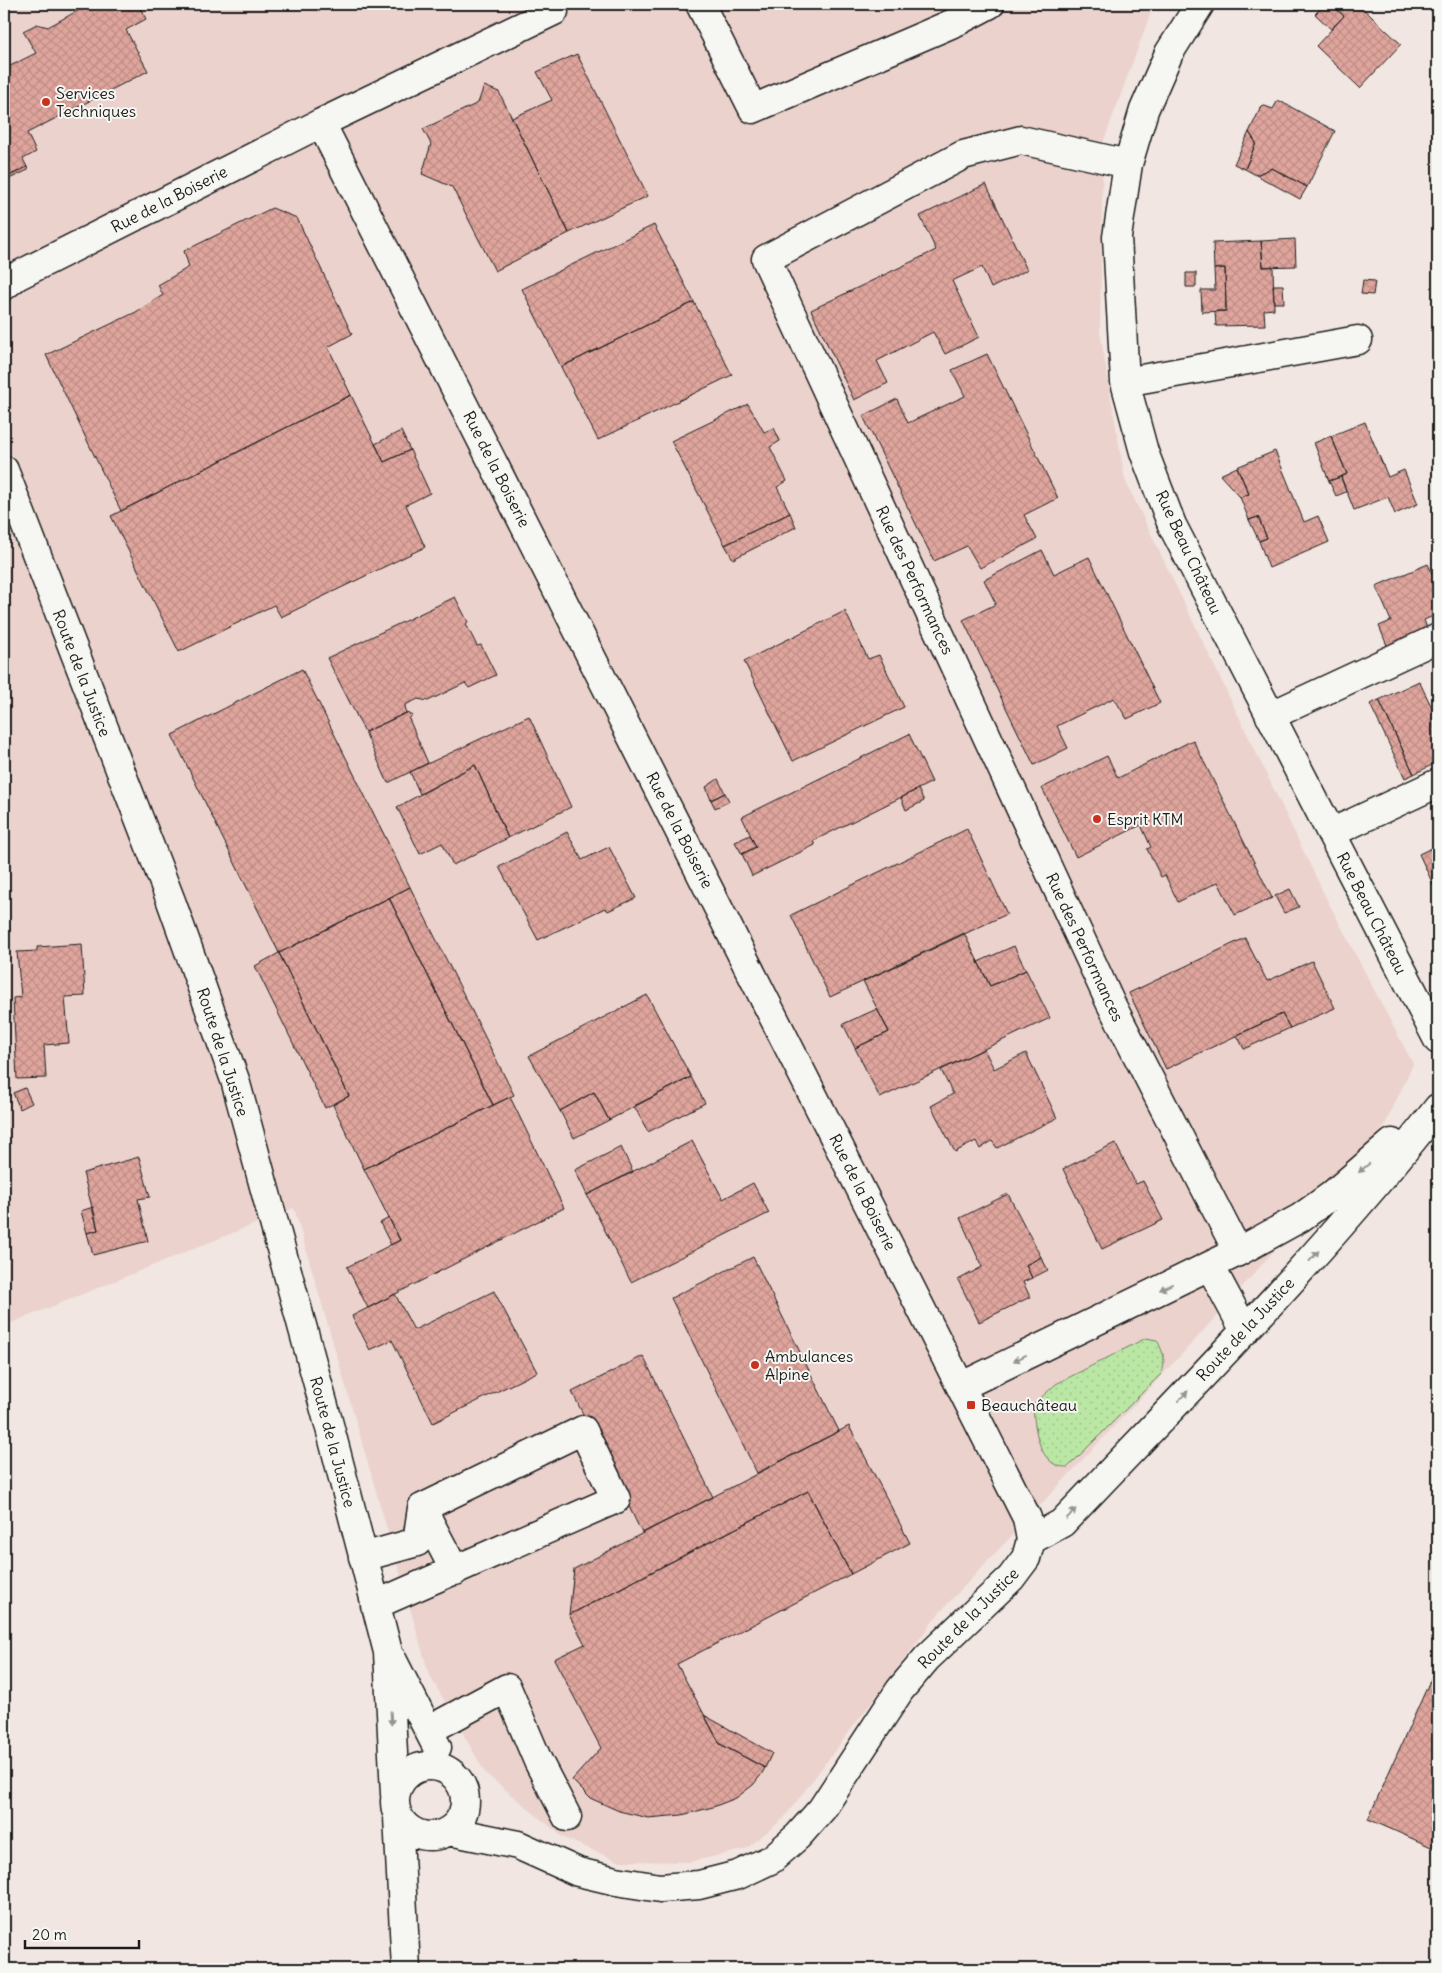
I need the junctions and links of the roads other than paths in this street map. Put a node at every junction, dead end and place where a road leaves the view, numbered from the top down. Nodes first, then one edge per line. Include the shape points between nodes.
1 (700, 4) edge
2 (990, 4) edge
3 (1200, 4) edge
4 (554, 11) dead end
5 (954, 12) edge
6 (321, 123) junction
7 (1128, 164) junction
8 (8, 279) edge
9 (1358, 340) dead end
10 (1125, 382) junction
11 (4, 470) edge
12 (1438, 638) edge
13 (1270, 716) junction
14 (1438, 783) edge
15 (1331, 833) junction
16 (1438, 1040) edge
17 (1438, 1100) edge
18 (1438, 1108) edge
19 (1238, 1252) junction
20 (1210, 1266) junction
21 (1245, 1330) junction
22 (962, 1386) junction
23 (422, 1508) junction
24 (1031, 1540) junction
25 (363, 1557) junction
26 (455, 1571) junction
27 (376, 1605) junction
28 (388, 1652) junction
29 (429, 1730) junction
30 (449, 1771) junction
31 (466, 1801) junction
32 (396, 1805) junction
33 (566, 1817) dead end
34 (443, 1833) junction
35 (518, 1845) junction
36 (402, 1904) junction
37 (406, 1969) edge

1 - 5 street via 753,109
2 - 5 street
3 - 7 street, Rue Beau Château via 1169,53 1144,110
4 - 6 street, Rue de la Boiserie
6 - 8 street, Rue de la Boiserie
6 - 22 street, Rue de la Boiserie
7 - 10 street, Rue Beau Château via 1117,237
7 - 19 street, Rue des Performances via 1021,140 963,155 766,258 1110,1002
9 - 10 street
10 - 13 street, Rue Beau Château via 1144,452 1172,524
11 - 25 street, Route de la Justice via 170,901 235,1080
12 - 13 street
13 - 15 street, Rue Beau Château
14 - 15 street
15 - 16 street, Rue Beau Château
17 -> 19 street via 1376,1159 1332,1195 1300,1218
21 -> 18 street, Route de la Justice via 1351,1215
19 - 20 street
20 - 21 street
20 -> 22 street
24 -> 21 street, Route de la Justice via 1062,1524
22 - 24 street, Rue de la Boiserie via 1027,1518
23 - 25 street via 417,1542
23 - 26 street
23 - 26 street via 583,1430 616,1499
24 - 35 street, Route de la Justice via 1026,1558 1010,1578 927,1658 900,1690 822,1809 772,1859 738,1875 699,1885 660,1888 578,1872
25 - 27 street, Route de la Justice
26 - 27 street
27 - 28 street, Route de la Justice
28 - 29 street, Route de la Justice
28 -> 32 street, Route de la Justice
29 - 30 street, Route de la Justice
29 - 33 street via 506,1688
30 - 31 street via 464,1789
30 - 32 street via 428,1765 406,1774 399,1783
31 - 34 street via 458,1823
31 - 35 street, Route de la Justice
32 - 34 street via 404,1826 414,1833 426,1836
32 - 36 street, Route de la Justice
34 - 35 street, Route de la Justice
34 - 36 street, Route de la Justice via 422,1850 408,1876
36 - 37 street, Route de la Justice

